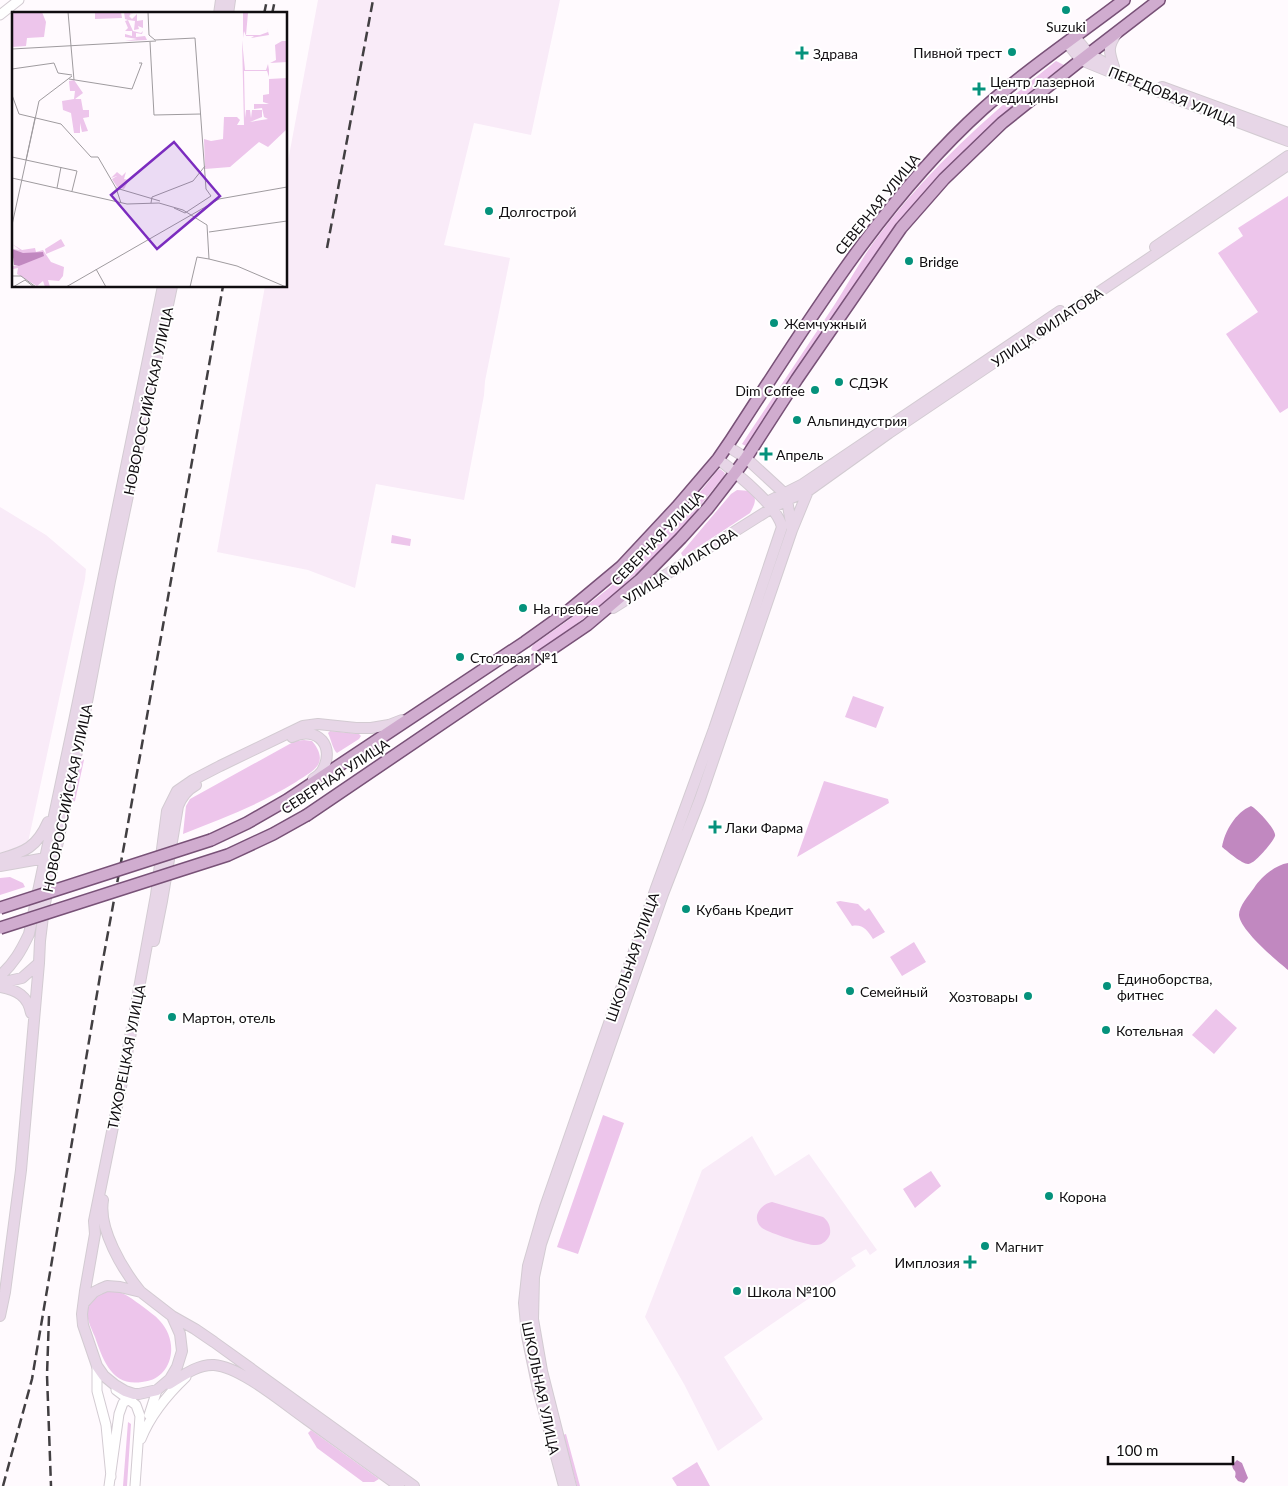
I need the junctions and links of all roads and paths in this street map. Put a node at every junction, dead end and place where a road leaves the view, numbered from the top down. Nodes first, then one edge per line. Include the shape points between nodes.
1 (19, 0) edge
2 (1124, 0) edge
3 (1159, 0) edge
4 (0, 15) edge
5 (1118, 31) junction
6 (1071, 40) junction
7 (1085, 56) junction
8 (1114, 67) junction
9 (1287, 140) edge
10 (1287, 157) edge
11 (163, 288) edge
12 (172, 288) edge
13 (727, 446) junction
14 (718, 458) junction
15 (746, 458) junction
16 (736, 473) junction
17 (808, 491) junction
18 (786, 497) junction
19 (769, 505) junction
20 (792, 530) junction
21 (587, 625) junction
22 (412, 716) junction
23 (718, 731) junction
24 (302, 790) junction
25 (56, 808) junction
26 (49, 858) junction
27 (0, 859) edge
28 (0, 866) edge
29 (0, 908) edge
30 (0, 928) edge
31 (39, 963) junction
32 (0, 976) edge
33 (0, 983) edge
34 (0, 987) edge
35 (33, 1024) junction
36 (141, 1292) junction
37 (84, 1303) junction
38 (0, 1316) edge
39 (172, 1316) junction
40 (97, 1366) junction
41 (191, 1371) junction
42 (104, 1376) junction
43 (157, 1390) junction
44 (140, 1394) junction
45 (128, 1399) junction
46 (142, 1436) junction
47 (138, 1448) junction
48 (110, 1481) edge
49 (135, 1486) edge
50 (399, 1486) edge
51 (414, 1486) edge
52 (564, 1486) edge
53 (571, 1486) edge

1 - 4 street
2 - 6 main road, СЕВЕРНАЯ УЛИЦА
3 - 5 main road, СЕВЕРНАЯ УЛИЦА
5 - 7 main road, СЕВЕРНАЯ УЛИЦА
5 - 8 main road, ПЕРЕДОВАЯ УЛИЦА via 1110,43
6 - 7 main road, ПЕРЕДОВАЯ УЛИЦА
6 - 13 main road, СЕВЕРНАЯ УЛИЦА via 983,109 910,184 857,250
7 - 8 main road, ПЕРЕДОВАЯ УЛИЦА
7 - 9 main road, ПЕРЕДОВАЯ УЛИЦА via 1179,100
7 - 15 main road, СЕВЕРНАЯ УЛИЦА via 1002,123 919,207 896,235
8 - 9 main road, ПЕРЕДОВАЯ УЛИЦА
10 - 17 main road, УЛИЦА ФИЛАТОВА
10 - 18 main road
11 - 25 main road, НОВОРОССИЙСКАЯ УЛИЦА
12 - 26 main road, НОВОРОССИЙСКАЯ УЛИЦА via 84,723
13 - 14 main road, СЕВЕРНАЯ УЛИЦА
13 - 15 main road
14 - 16 main road, ШКОЛЬНАЯ УЛИЦА
14 - 22 main road, СЕВЕРНАЯ УЛИЦА via 621,567 539,632
15 - 16 main road, СЕВЕРНАЯ УЛИЦА
15 - 18 main road
16 - 19 main road, ШКОЛЬНАЯ УЛИЦА
16 - 21 main road, СЕВЕРНАЯ УЛИЦА via 708,508 640,580
17 - 18 main road, УЛИЦА ФИЛАТОВА
17 - 20 main road, ШКОЛЬНАЯ УЛИЦА
18 - 19 main road, УЛИЦА ФИЛАТОВА
18 - 20 main road, ШКОЛЬНАЯ УЛИЦА
19 - 21 main road, УЛИЦА ФИЛАТОВА
19 - 23 main road, ШКОЛЬНАЯ УЛИЦА via 782,527
20 - 23 main road, ШКОЛЬНАЯ УЛИЦА
21 - 30 main road, СЕВЕРНАЯ УЛИЦА, bridge via 307,815 274,834 228,855
22 - 24 main road, СЕВЕРНАЯ УЛИЦА
22 - 37 main road, ТИХОРЕЦКАЯ УЛИЦА via 371,728 303,726 178,789 167,811 153,912 94,1221 95,1234
23 - 52 main road, ШКОЛЬНАЯ УЛИЦА via 656,888 548,1198 528,1266 524,1303 527,1336
23 - 53 main road, ШКОЛЬНАЯ УЛИЦА via 700,799 663,894 537,1259 532,1292 533,1319 545,1384
24 - 29 main road, СЕВЕРНАЯ УЛИЦА, bridge via 211,840
24 - 36 main road, ТИХОРЕЦКАЯ УЛИЦА via 322,771 326,759 321,738 312,733 300,733 189,789 178,806 102,1206 116,1254 126,1274
25 - 26 main road, НОВОРОССИЙСКАЯ УЛИЦА
25 - 27 main road via 35,844
26 - 28 main road
26 - 31 main road, НОВОРОССИЙСКАЯ УЛИЦА
26 - 32 main road, НОВОРОССИЙСКАЯ УЛИЦА via 29,934 12,965
31 - 33 main road via 22,978
31 - 35 main road, НОВОРОССИЙСКАЯ УЛИЦА
34 - 35 main road via 25,998
35 - 38 main road, НОВОРОССИЙСКАЯ УЛИЦА via 21,1170
36 - 37 main road via 107,1286 94,1292
36 - 39 main road
37 - 40 main road via 83,1325
39 - 43 main road via 180,1334 182,1351 170,1380
39 - 51 main road via 208,1337
40 - 42 main road
40 - 48 street via 97,1390 106,1425
41 - 43 main road
41 - 46 street via 160,1405
41 - 50 main road via 215,1365 238,1372
42 - 44 main road via 125,1391
42 - 45 street
43 - 44 main road
43 - 46 street
44 - 45 street
45 - 47 street via 136,1405 140,1416
45 - 48 street via 119,1414
46 - 47 street
47 - 49 street

